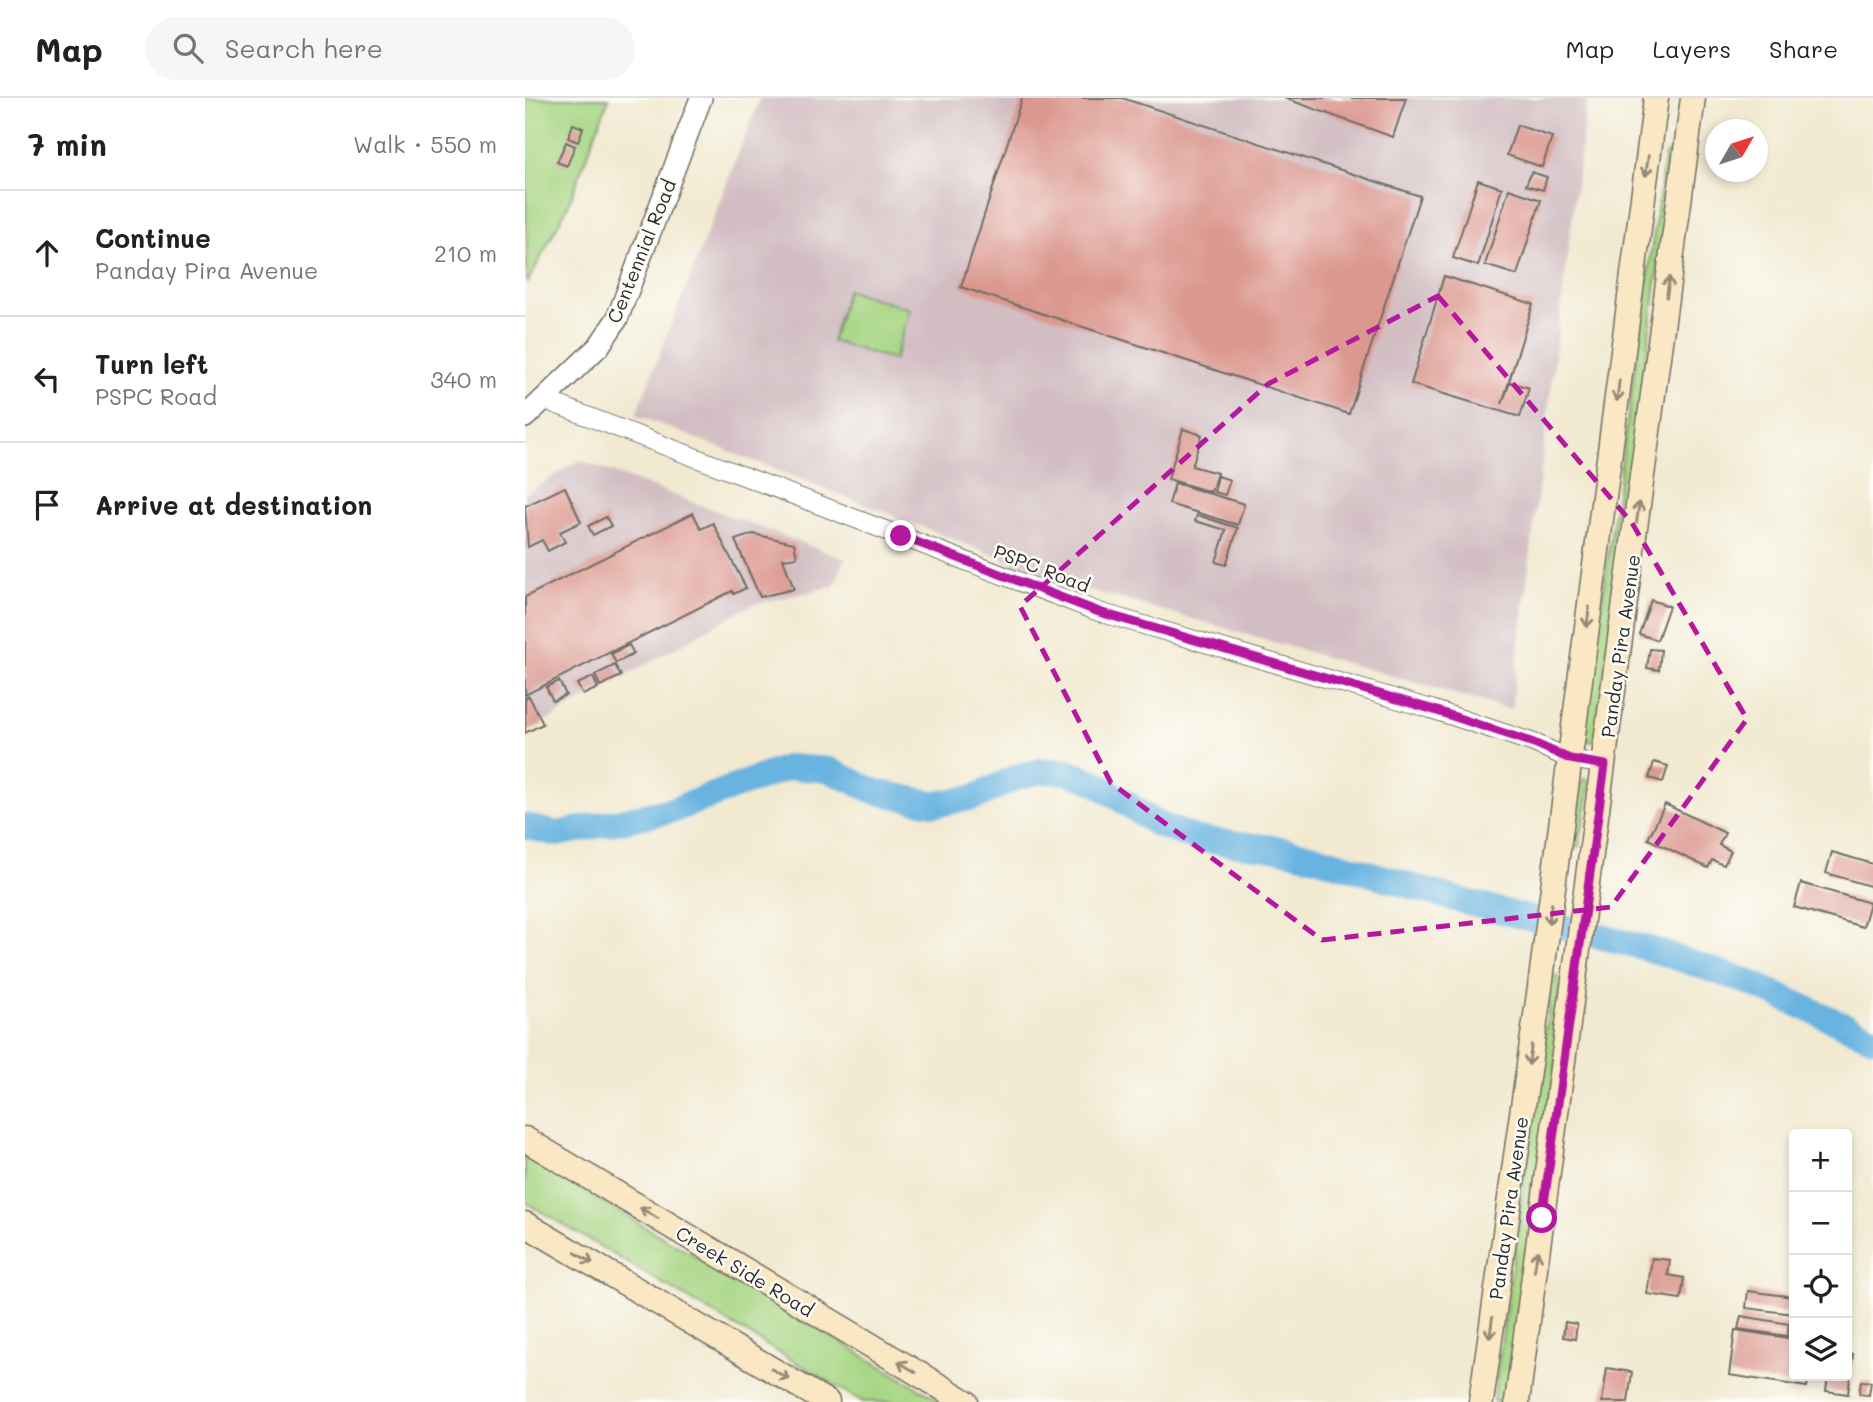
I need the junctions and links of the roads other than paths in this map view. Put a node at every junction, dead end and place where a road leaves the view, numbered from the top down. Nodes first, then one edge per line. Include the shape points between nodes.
1 (701, 98) edge
2 (1656, 98) edge
3 (1693, 98) edge
4 (545, 400) junction
5 (525, 418) edge
6 (1571, 749) junction
7 (1606, 756) junction
8 (525, 1139) edge
9 (525, 1223) edge
10 (827, 1402) edge
11 (966, 1402) edge
12 (1481, 1402) edge
13 (1517, 1402) edge

1 - 4 street, Centennial Road via 617,319 599,346
2 -> 6 main road, Panday Pira Avenue
7 -> 3 main road, Panday Pira Avenue
4 - 5 street, Centennial Road
4 - 6 street, PSPC Road via 1099,612 1534,743
6 - 7 street, PSPC Road
6 -> 12 main road, Panday Pira Avenue
13 -> 7 main road, Panday Pira Avenue
11 -> 8 main road, Creek Side Road
9 -> 10 main road

